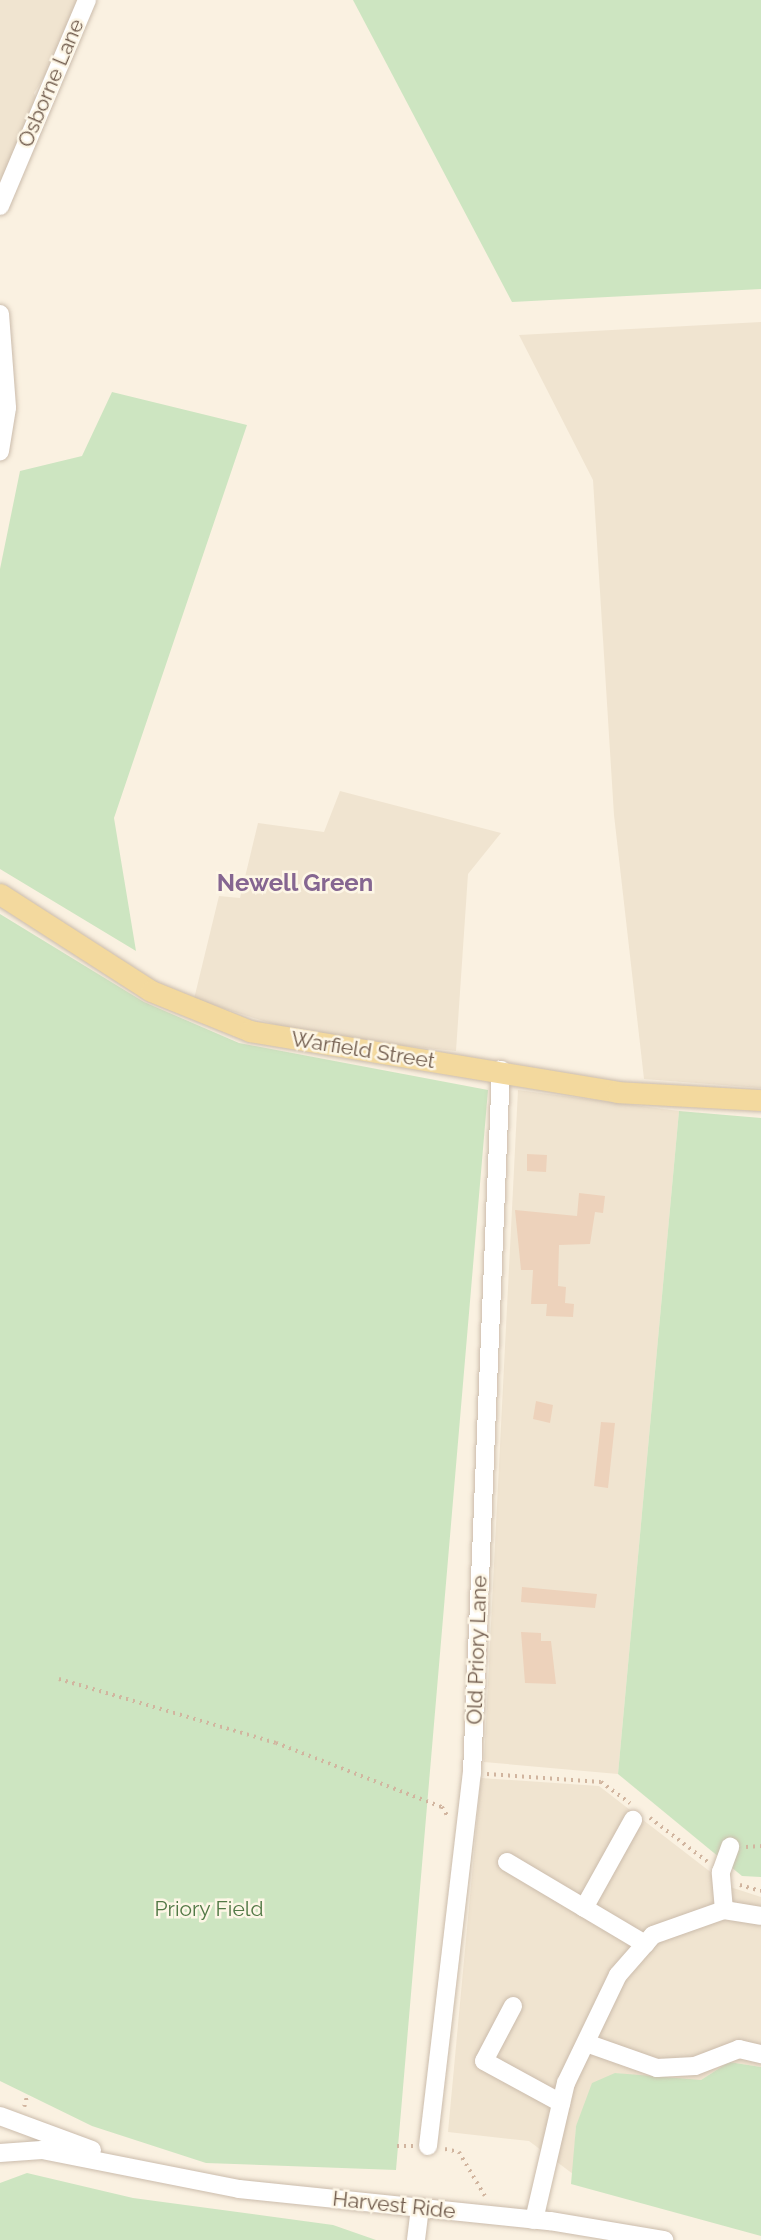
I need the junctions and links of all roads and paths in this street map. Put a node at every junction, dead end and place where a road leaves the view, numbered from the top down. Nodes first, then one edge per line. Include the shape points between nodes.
1 (87, 0) edge
2 (0, 206) edge
3 (0, 314) edge
4 (0, 451) edge
5 (0, 894) edge
6 (501, 1070) junction
7 (761, 1100) edge
8 (59, 1679) dead end
9 (447, 1817) dead end
10 (633, 1820) dead end
11 (730, 1847) dead end
12 (507, 1862) dead end
13 (584, 1908) junction
14 (724, 1910) junction
15 (761, 1916) edge
16 (645, 1944) junction
17 (513, 2006) dead end
18 (589, 2044) junction
19 (761, 2054) edge
20 (27, 2096) dead end
21 (561, 2103) junction
22 (24, 2108) dead end
23 (0, 2116) edge
24 (428, 2146) joint
25 (0, 2153) edge
26 (124, 2166) junction
27 (485, 2195) dead end
28 (420, 2207) junction
29 (534, 2220) junction
30 (416, 2240) edge
31 (664, 2240) edge

1 - 2 street, Osborne Lane
3 - 4 street via 7,408
5 - 6 main road, Warfield Street via 151,992 250,1031
6 - 7 main road, Warfield Street via 617,1092
6 - 24 street, Old Priory Lane via 472,1773
8 - 9 path via 276,1743 442,1807
10 - 13 street
11 - 14 street via 721,1872
12 - 13 street
13 - 16 street
14 - 15 street
14 - 16 street via 653,1935
16 - 18 street via 618,1975
17 - 21 street via 484,2061
18 - 19 street via 657,2068 695,2066 740,2049
18 - 21 street
20 - 22 path
21 - 29 street
23 - 26 street, Harvest Ride
24 - 27 path via 459,2152
25 - 26 street, Harvest Ride via 42,2150
26 - 28 street, Harvest Ride via 239,2189
28 - 29 street, Harvest Ride
28 - 30 street
29 - 31 street, Harvest Ride

